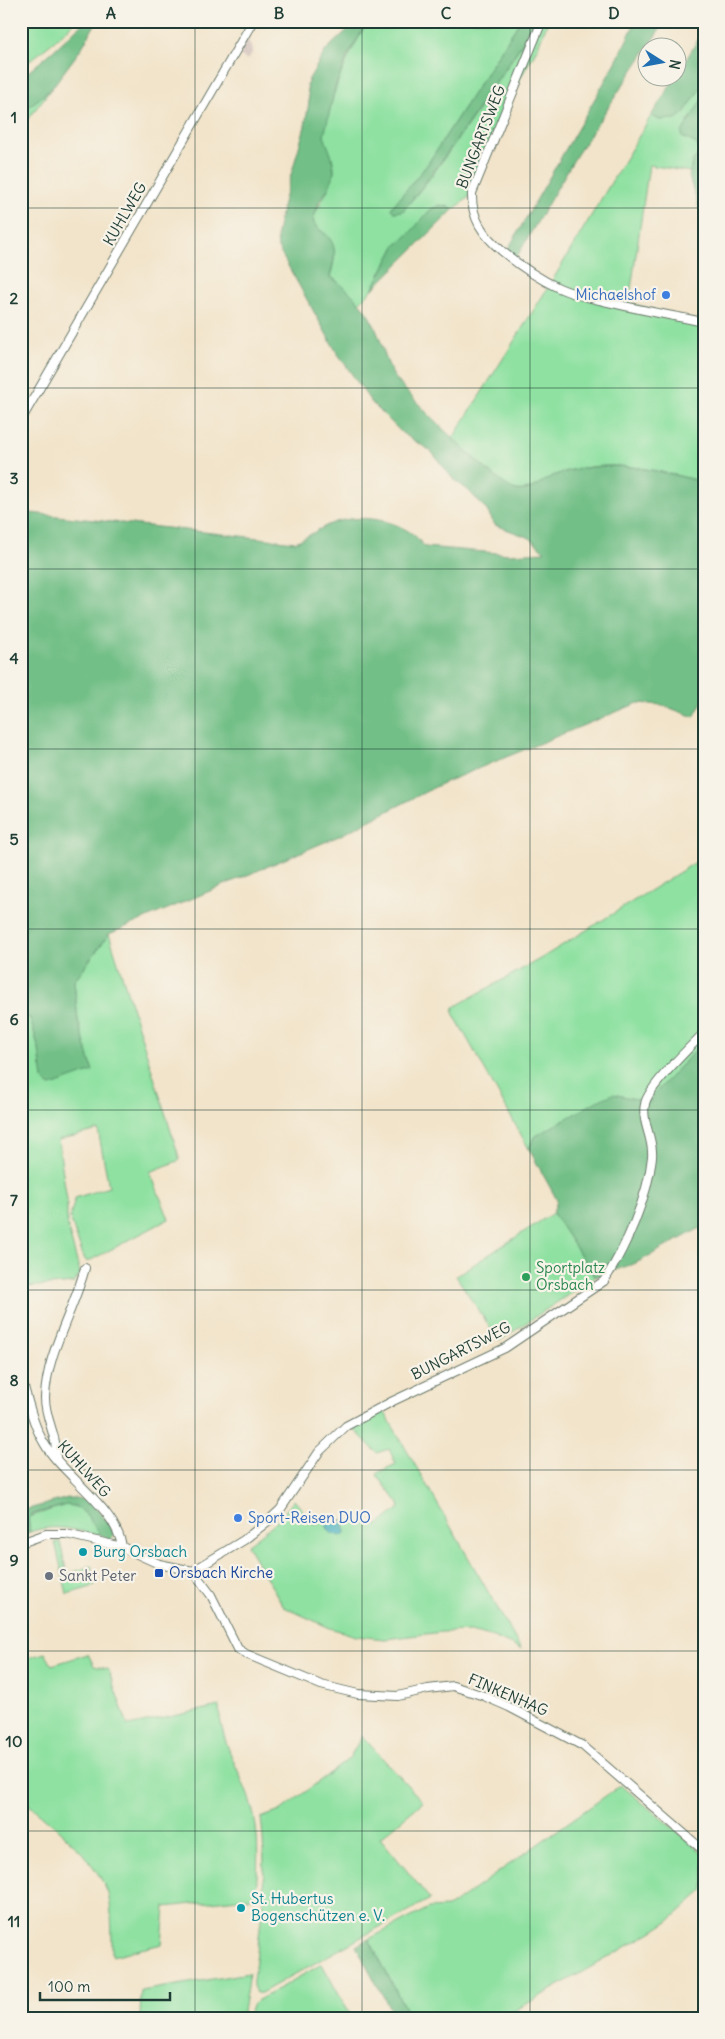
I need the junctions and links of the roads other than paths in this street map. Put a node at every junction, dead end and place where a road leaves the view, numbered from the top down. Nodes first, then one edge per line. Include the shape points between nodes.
1 (253, 21) edge
2 (542, 21) edge
3 (704, 322) edge
4 (21, 420) edge
5 (704, 1033) edge
6 (85, 1268) dead end
7 (21, 1377) edge
8 (56, 1458) junction
9 (21, 1543) edge
10 (122, 1547) junction
11 (192, 1571) junction
12 (704, 1851) edge

1 - 4 street, KUHLWEG
2 - 3 street, BUNGARTSWEG via 472,193 477,223 508,256 559,288 605,302
5 - 11 street, BUNGARTSWEG via 645,1103 653,1155 648,1178 638,1213 604,1282 505,1348 346,1426 318,1452 288,1499 268,1521 244,1540
6 - 8 street via 47,1381 46,1416 57,1448
7 - 8 street, KUHLWEG via 43,1443
8 - 10 street, KUHLWEG via 99,1505 120,1536
9 - 10 street via 57,1533
10 - 11 street via 159,1564
11 - 12 street, FINKENHAG via 211,1595 238,1649 308,1680 358,1694 398,1696 453,1686 484,1696 583,1746

